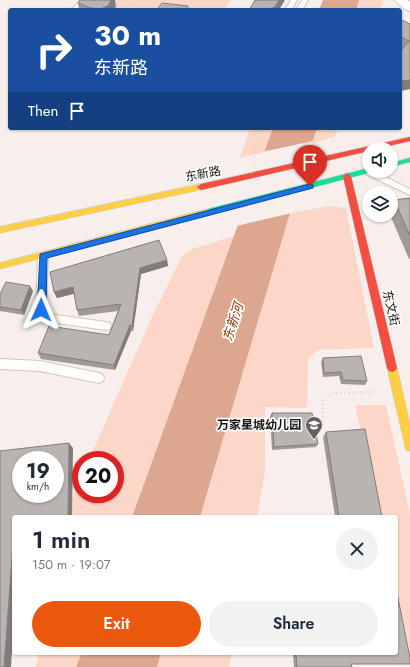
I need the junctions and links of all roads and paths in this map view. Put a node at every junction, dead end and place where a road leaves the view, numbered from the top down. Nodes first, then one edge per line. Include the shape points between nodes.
1 (84, 0) edge
2 (124, 0) edge
3 (181, 0) edge
4 (400, 0) edge
5 (410, 7) edge
6 (76, 8) edge
7 (129, 8) edge
8 (171, 8) edge
9 (260, 130) edge
10 (410, 139) edge
11 (410, 160) edge
12 (398, 163) edge
13 (362, 172) edge
14 (252, 176) junction
15 (347, 176) junction
16 (381, 178) edge
17 (410, 192) edge
18 (0, 230) edge
19 (43, 256) junction
20 (0, 266) edge
21 (106, 326) dead end
22 (0, 364) edge
23 (99, 378) dead end
24 (398, 392) junction
25 (323, 425) dead end
26 (410, 446) edge

1 - 6 lane
2 - 7 path via 130,5
3 - 8 path
4 - 5 street
9 - 14 path
10 - 14 main road, 东新路
11 - 12 main road
13 - 15 main road
14 - 18 main road, 东新路
15 - 19 main road
15 - 24 main road, 东文街
16 - 17 lane
19 - 20 main road
19 - 21 lane via 41,310 46,318
22 - 23 lane via 40,366
24 - 25 path via 334,393 323,400
24 - 26 main road, 东文街

